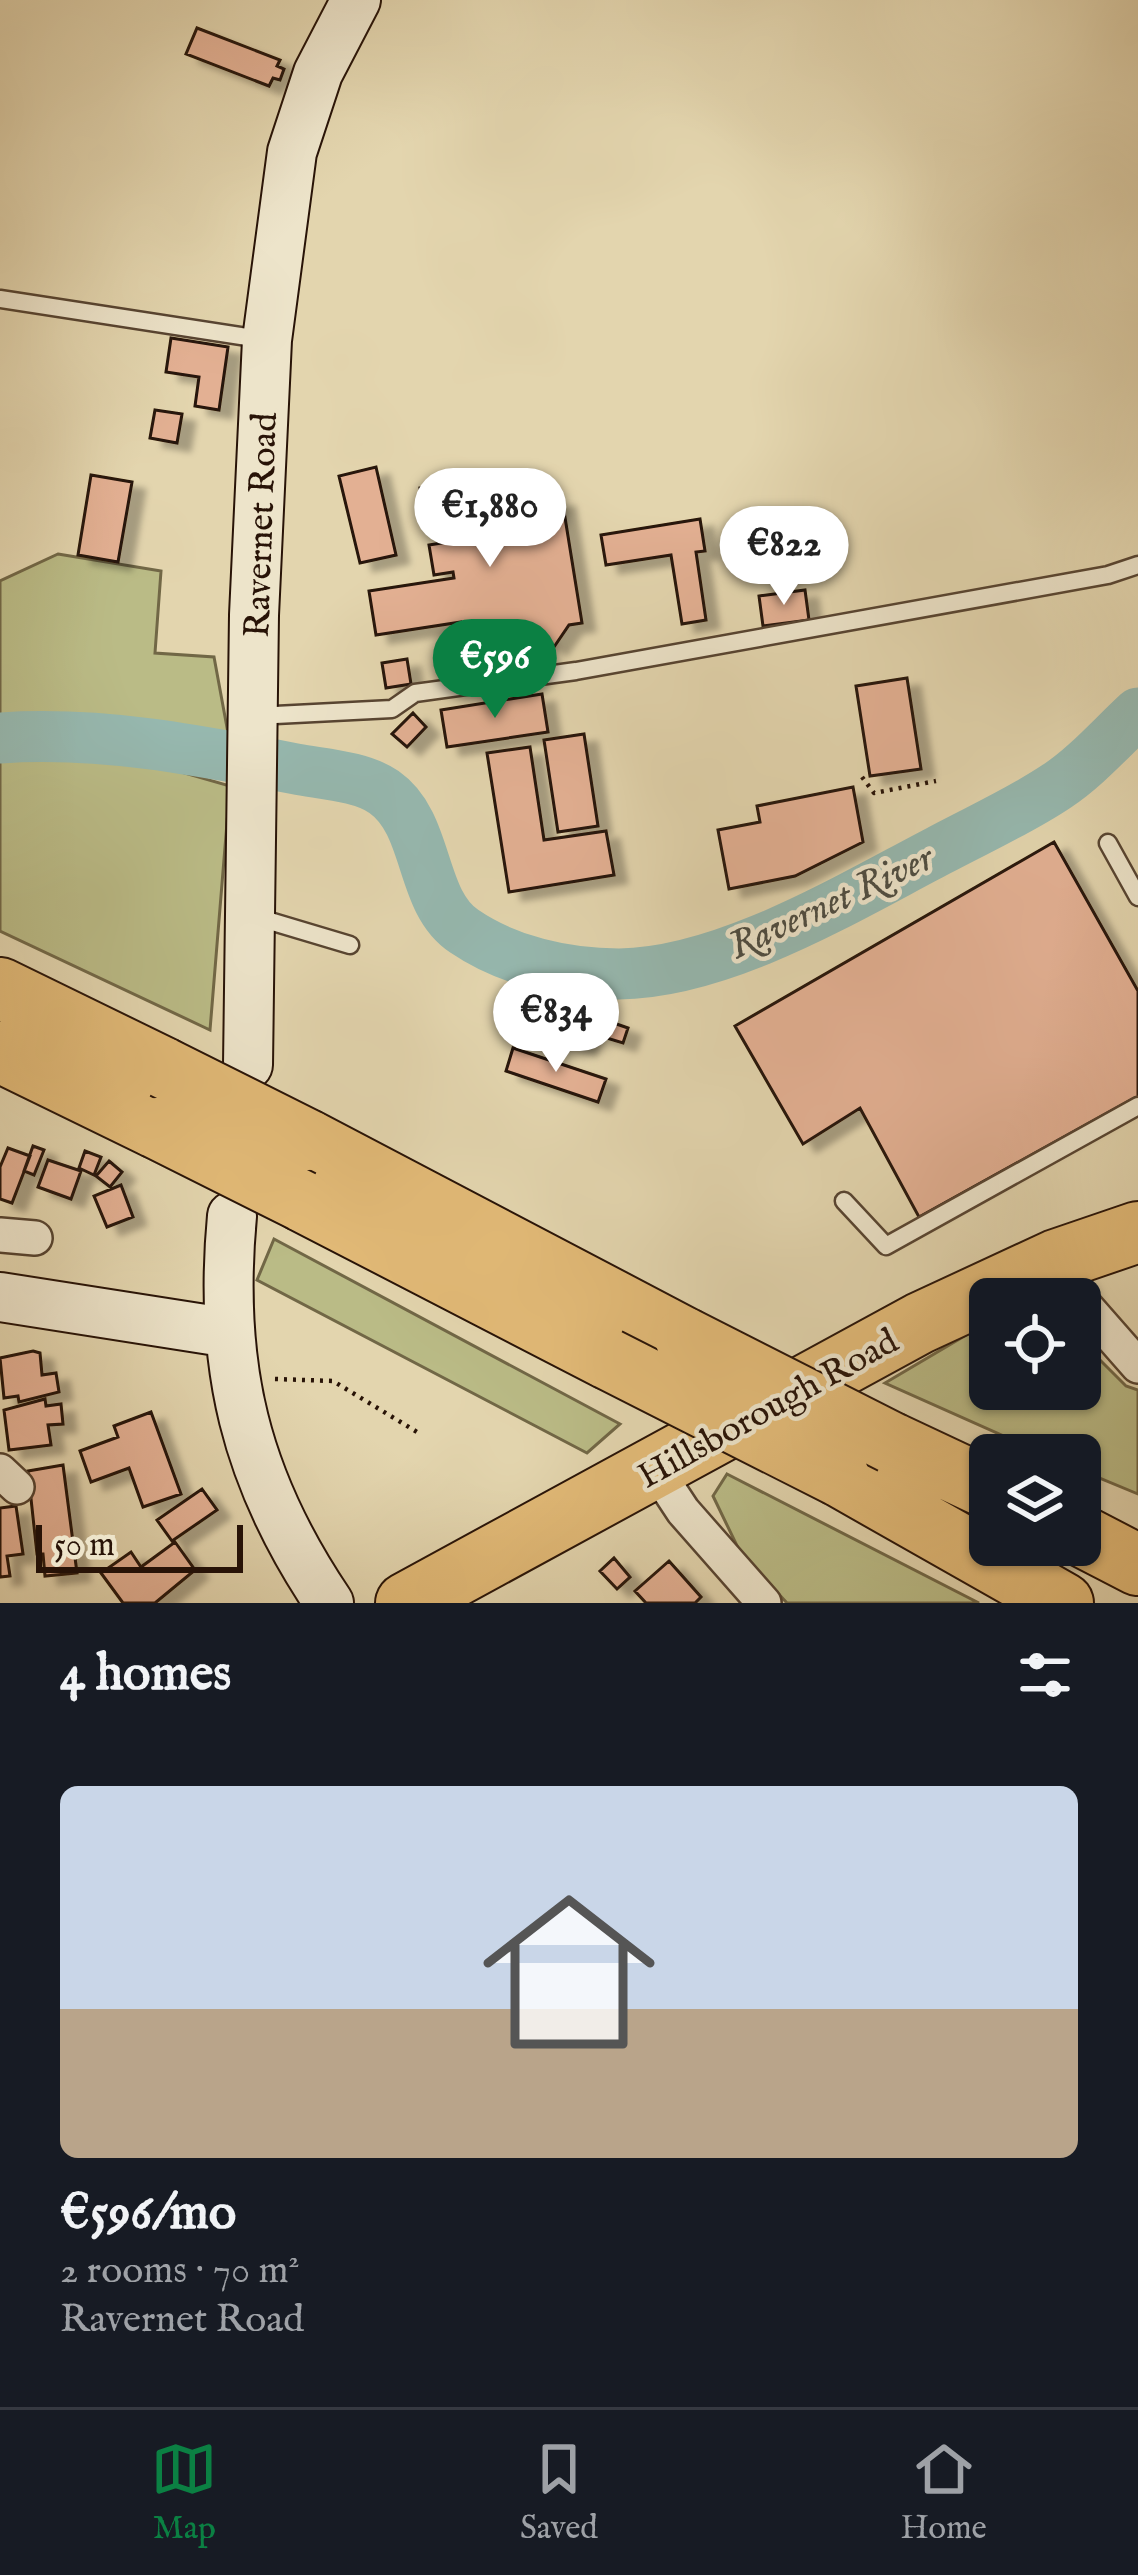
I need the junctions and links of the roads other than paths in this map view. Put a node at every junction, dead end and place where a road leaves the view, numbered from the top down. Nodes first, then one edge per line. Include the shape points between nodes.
1 (356, 0) edge
2 (0, 299) edge
3 (267, 340) junction
4 (1138, 565) edge
5 (256, 724) junction
6 (1108, 843) dead end
7 (1138, 897) edge
8 (252, 916) junction
9 (350, 945) dead end
10 (0, 988) edge
11 (0, 1052) edge
12 (248, 1065) dead end
13 (1138, 1106) edge
14 (844, 1201) dead end
15 (232, 1216) dead end
16 (1138, 1232) edge
17 (0, 1235) edge
18 (35, 1238) dead end
19 (1082, 1278) edge
20 (0, 1297) edge
21 (969, 1311) edge
22 (1101, 1321) edge
23 (232, 1355) junction
24 (1138, 1366) edge
25 (865, 1469) junction
26 (656, 1471) junction
27 (969, 1486) edge
28 (1101, 1523) edge
29 (1138, 1534) edge
30 (1101, 1546) edge
31 (1138, 1565) edge
32 (329, 1603) edge
33 (406, 1603) edge
34 (764, 1603) edge
35 (1063, 1603) edge
36 (1094, 1603) edge

1 - 3 street, Ravernet Road via 318,73 292,152
2 - 3 lane
3 - 5 street, Ravernet Road
4 - 5 lane via 577,671 415,693 392,709
5 - 8 street, Ravernet Road
6 - 7 lane
8 - 9 lane
8 - 12 street, Ravernet Road
10 - 25 highway, bridge via 685,1338
11 - 25 highway, bridge via 608,1359
13 - 14 lane via 886,1246
15 - 23 street
16 - 19 highway, Hillsborough Road
17 - 18 street
20 - 23 street
21 - 26 highway, Hillsborough Road via 920,1323
22 - 24 street
23 - 32 street via 256,1471
25 - 27 highway
25 - 35 highway
25 - 36 highway
26 - 33 highway, Hillsborough Road
26 - 34 street
28 - 29 highway
30 - 31 highway

